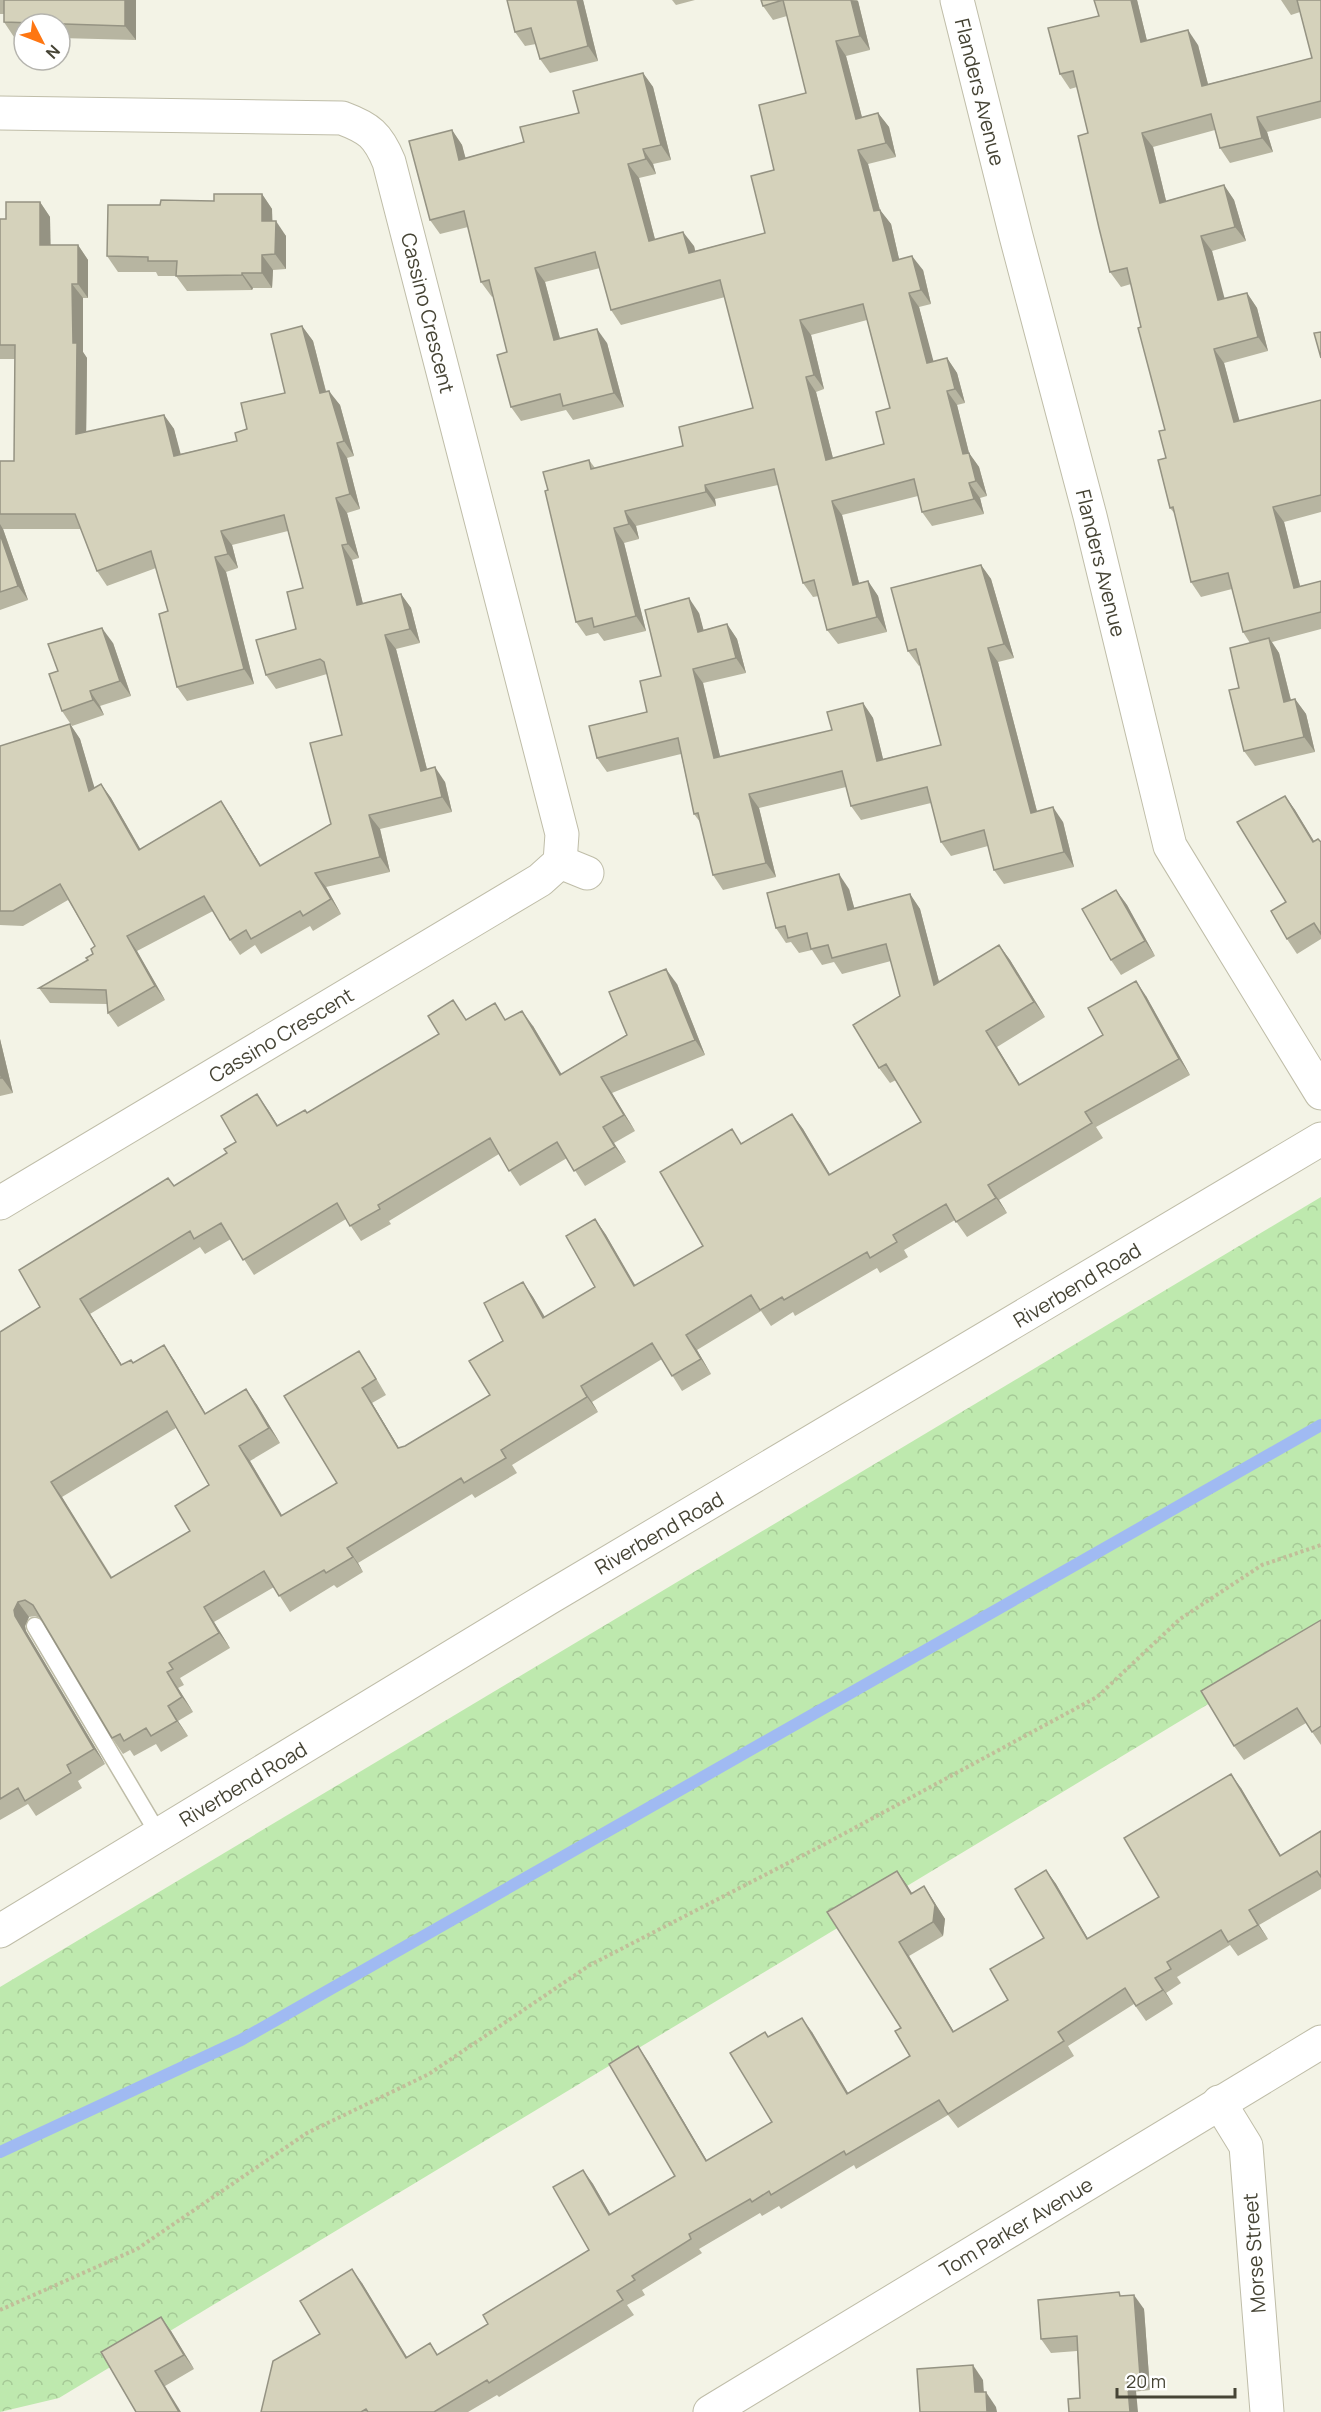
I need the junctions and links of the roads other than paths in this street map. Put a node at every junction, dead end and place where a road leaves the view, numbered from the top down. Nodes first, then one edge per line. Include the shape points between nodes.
1 (957, 0) edge
2 (0, 113) edge
3 (1321, 1093) edge
4 (1321, 1139) edge
5 (0, 1203) edge
6 (35, 1626) edge
7 (159, 1835) junction
8 (0, 1931) edge
9 (1321, 2042) edge
10 (1219, 2103) junction
11 (710, 2412) edge
12 (1267, 2412) edge

1 - 3 street, Flanders Avenue via 1170,846
2 - 5 street, Cassino Crescent via 342,118 363,126 380,141 389,162 574,868 540,880
4 - 7 street, Riverbend Road via 547,1599
6 - 7 lane
7 - 8 street, Riverbend Road
9 - 10 street, Tom Parker Avenue
10 - 11 street, Tom Parker Avenue
10 - 12 street, Morse Street via 1246,2146

